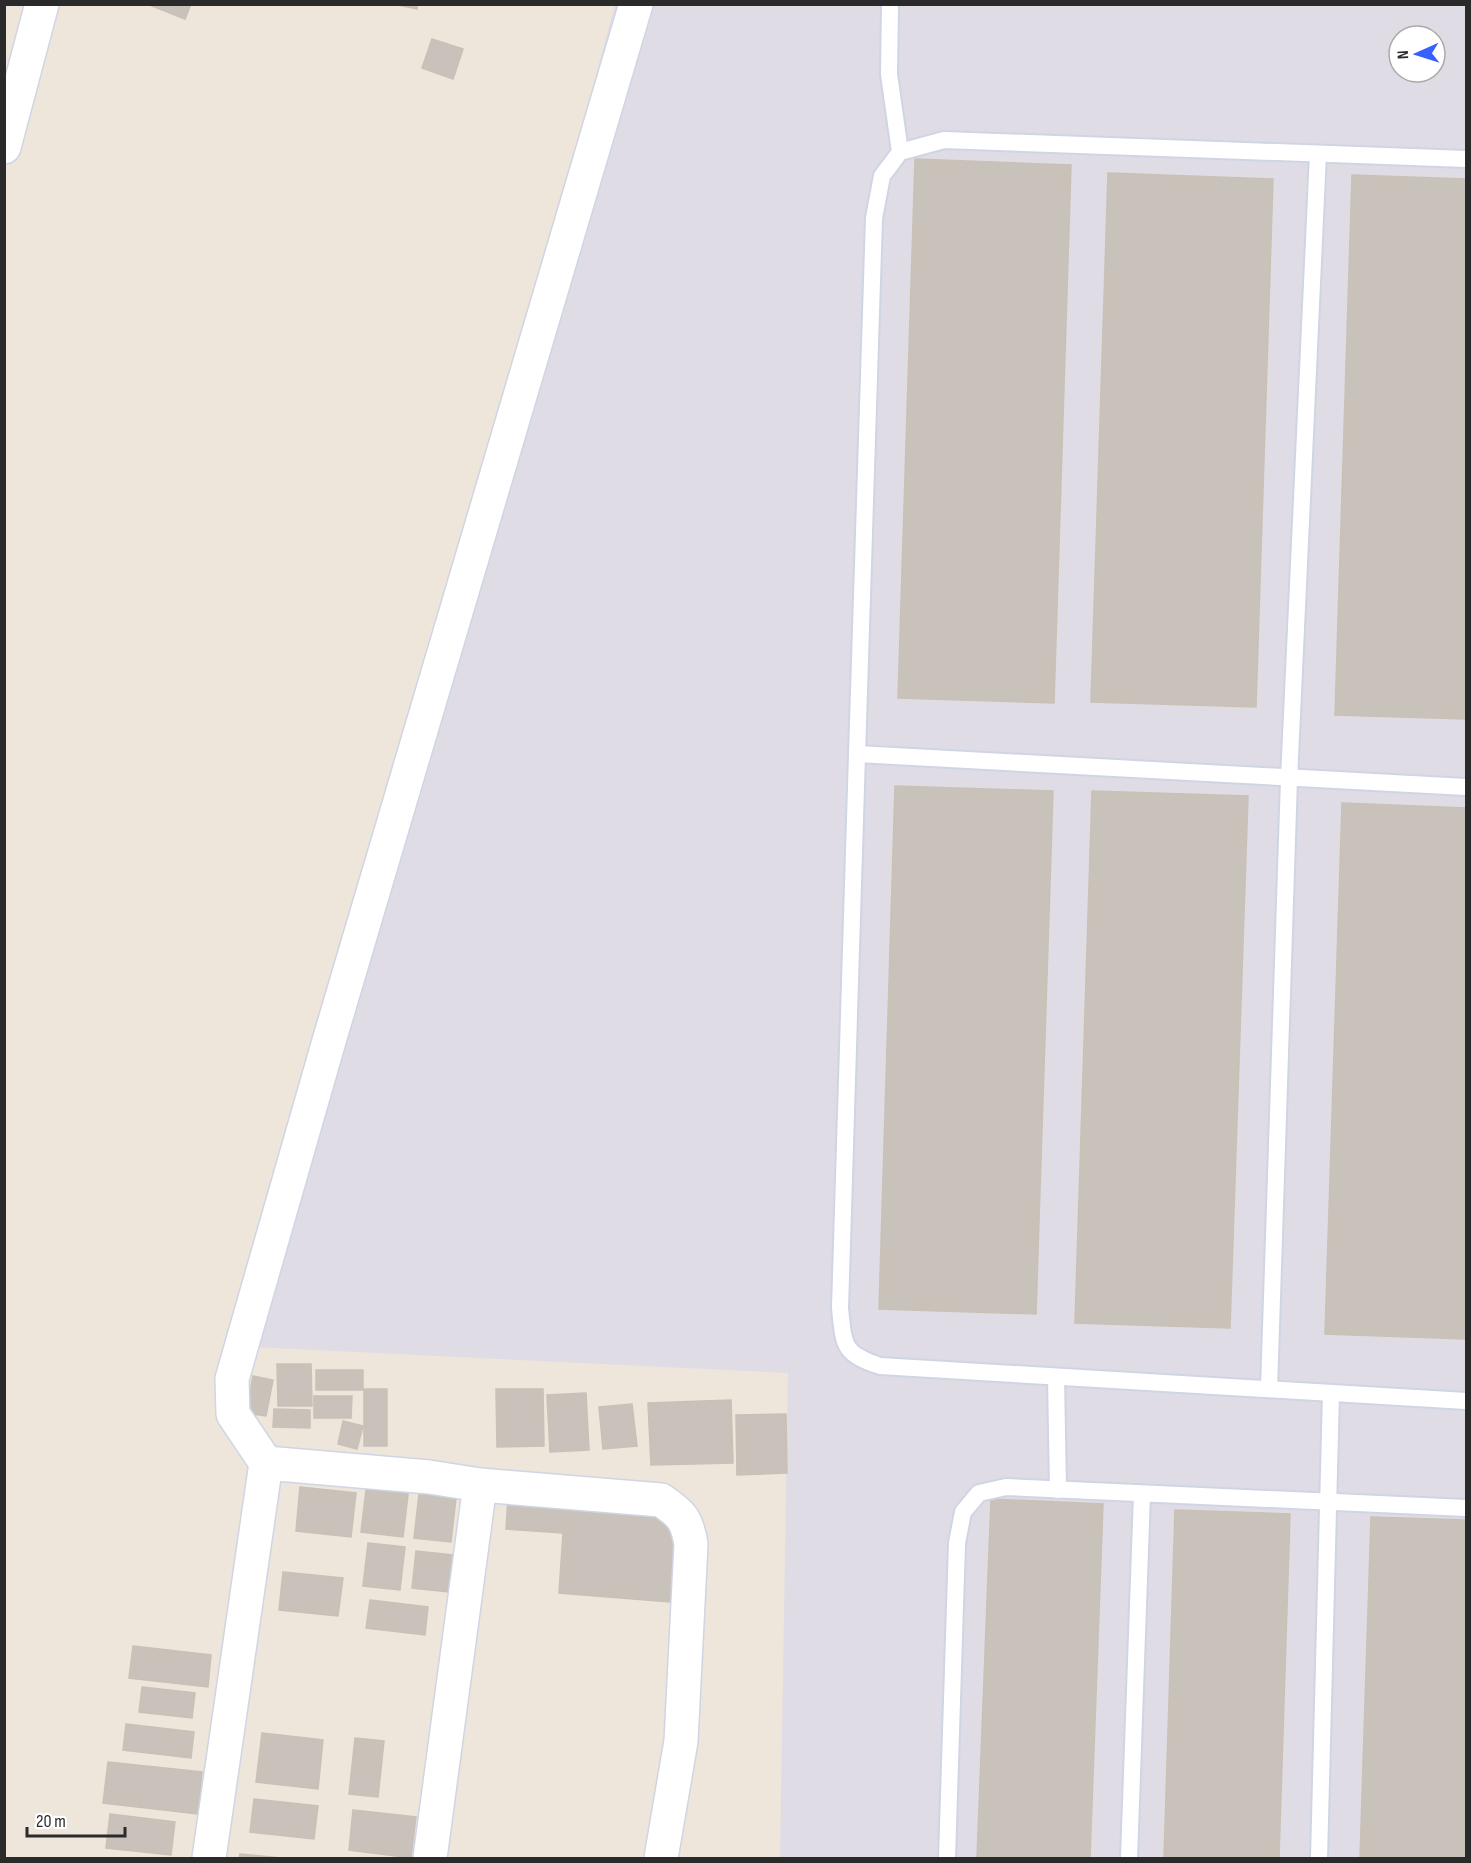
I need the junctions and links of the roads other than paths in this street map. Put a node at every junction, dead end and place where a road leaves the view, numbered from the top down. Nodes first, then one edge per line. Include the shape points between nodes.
1 (42, 4) edge
2 (636, 4) edge
3 (890, 4) edge
4 (4, 147) edge
5 (900, 152) junction
6 (1318, 154) junction
7 (1467, 159) edge
8 (858, 754) junction
9 (1289, 779) junction
10 (1467, 788) edge
11 (1056, 1377) junction
12 (1269, 1389) junction
13 (1331, 1393) junction
14 (1467, 1401) edge
15 (266, 1463) junction
16 (480, 1485) junction
17 (1058, 1490) junction
18 (1142, 1494) junction
19 (1330, 1502) junction
20 (1467, 1508) edge
21 (209, 1858) edge
22 (430, 1858) edge
23 (661, 1858) edge
24 (947, 1858) edge
25 (1129, 1858) edge
26 (1319, 1858) edge

1 - 4 street
2 - 15 street via 232,1380 233,1414
3 - 5 lane via 889,74
5 - 6 lane via 944,140
5 - 8 lane via 882,176 874,218
6 - 7 lane
6 - 9 lane
8 - 9 lane
8 - 11 lane via 840,1308 843,1338 855,1357 880,1366
9 - 10 lane
9 - 12 lane
11 - 12 lane
11 - 17 lane
12 - 13 lane
13 - 14 lane
13 - 19 lane
15 - 16 street
15 - 21 street
16 - 22 street
16 - 23 street via 661,1500 687,1524 691,1544 681,1741
17 - 18 lane
17 - 24 lane via 1006,1487 979,1493 963,1512 957,1543
18 - 19 lane
18 - 25 lane
19 - 20 lane
19 - 26 lane

